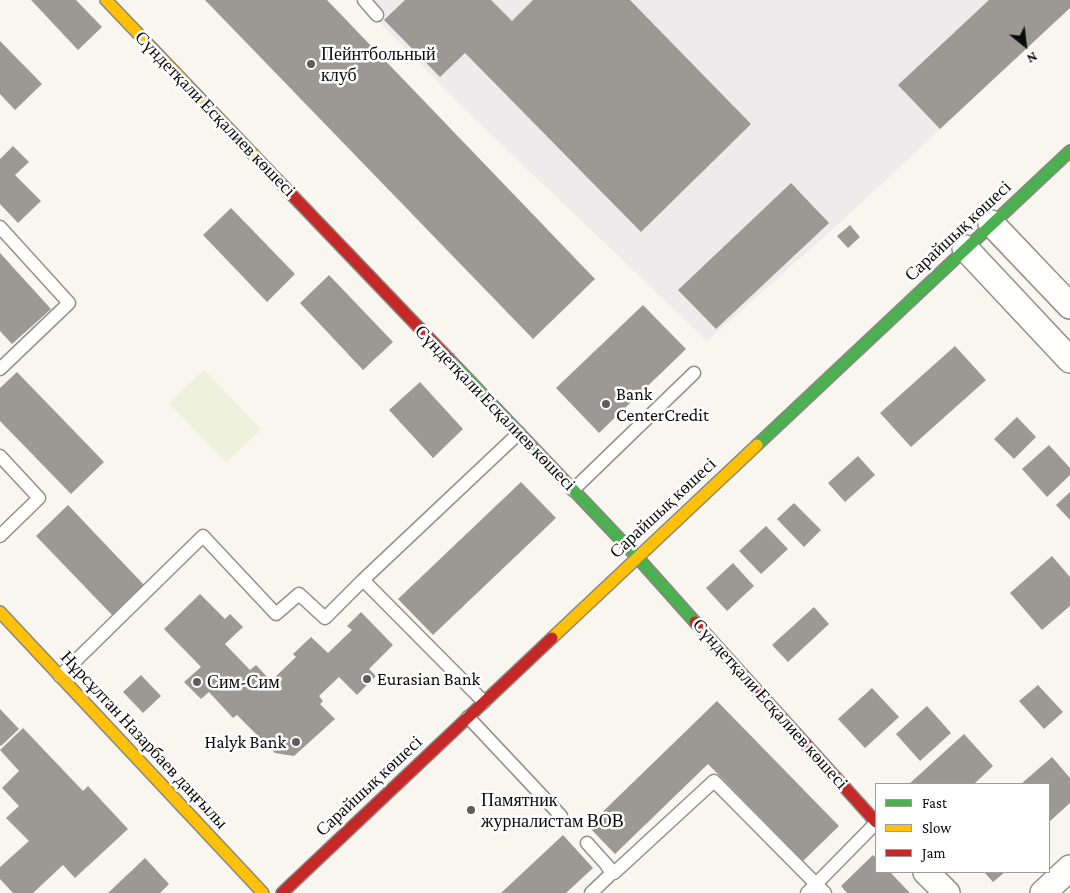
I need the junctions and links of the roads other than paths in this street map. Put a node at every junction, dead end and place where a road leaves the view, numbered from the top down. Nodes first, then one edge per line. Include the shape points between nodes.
1 (106, 0) edge
2 (364, 0) edge
3 (377, 15) dead end
4 (1070, 151) edge
5 (991, 223) junction
6 (0, 228) edge
7 (965, 248) junction
8 (1070, 306) edge
9 (1070, 360) edge
10 (2, 363) edge
11 (694, 373) dead end
12 (519, 433) junction
13 (0, 456) edge
14 (573, 490) junction
15 (0, 536) edge
16 (637, 557) junction
17 (362, 580) junction
18 (0, 612) edge
19 (60, 676) junction
20 (484, 702) junction
21 (468, 717) junction
22 (561, 816) dead end
23 (875, 821) edge
24 (875, 823) edge
25 (1070, 868) edge
26 (927, 873) edge
27 (816, 890) edge
28 (263, 893) edge
29 (282, 893) edge
30 (592, 893) edge
31 (947, 893) edge
32 (1043, 893) edge

1 - 12 street, Сүндетқали Есқалиев көшесі
2 - 3 lane
4 - 5 street, Сарайшық көшесі
5 - 7 street, Сарайшық көшесі
5 - 8 street
6 - 10 lane via 69,303
7 - 9 street
7 - 16 street, Сарайшық көшесі
11 - 14 lane
12 - 14 street, Сүндетқали Есқалиев көшесі
12 - 17 lane
13 - 15 lane via 39,498
14 - 16 street, Сүндетқали Есқалиев көшесі
16 - 20 street, Сарайшық көшесі
16 - 23 street, Сүндетқали Есқалиев көшесі
17 - 19 lane via 325,618 299,594 276,614 204,536
17 - 20 lane
18 - 19 street, Нұрсұлтан Назарбаев даңғылы
19 - 28 street, Нұрсұлтан Назарбаев даңғылы
20 - 21 street, Сарайшық көшесі
21 - 22 lane
21 - 29 street, Сарайшық көшесі
24 - 27 lane
25 - 32 street
26 - 31 street
27 - 30 lane via 714,781 614,873 591,848 612,873

